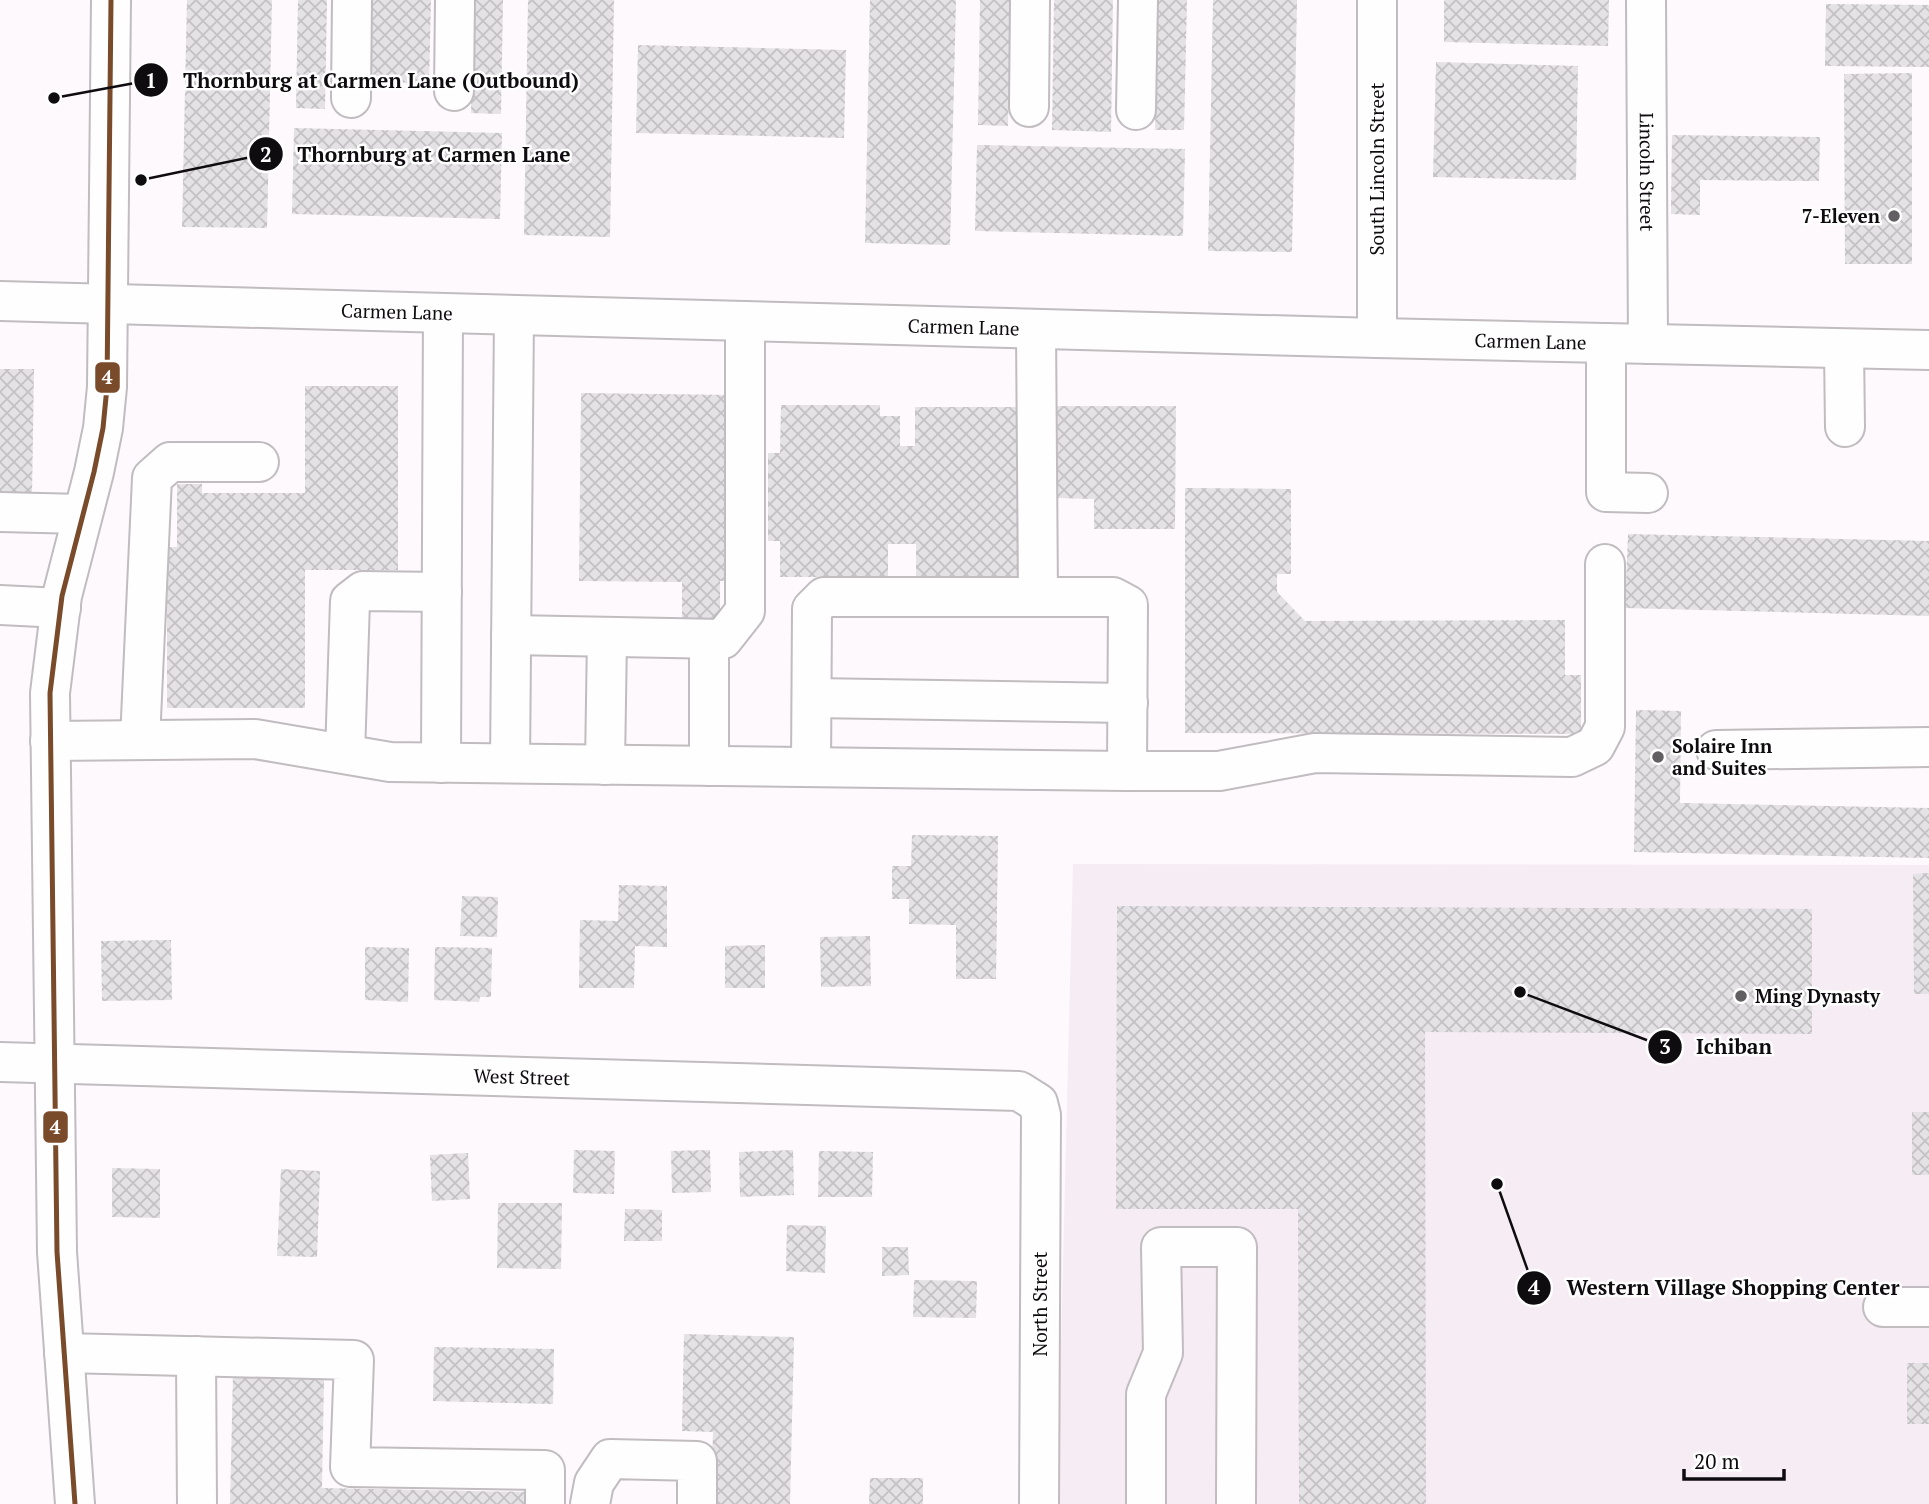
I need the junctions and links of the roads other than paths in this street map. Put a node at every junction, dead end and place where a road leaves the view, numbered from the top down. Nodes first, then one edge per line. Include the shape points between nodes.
1 (111, 0) edge
2 (352, 0) edge
3 (456, 0) edge
4 (1030, 0) edge
5 (1138, 0) edge
6 (1377, 0) edge
7 (1646, 0) edge
8 (454, 91) dead end
9 (351, 98) dead end
10 (1029, 107) dead end
11 (1136, 110) dead end
12 (0, 301) edge
13 (108, 304) junction
14 (443, 313) junction
15 (514, 315) junction
16 (746, 321) junction
17 (1037, 329) junction
18 (1377, 338) junction
19 (1606, 343) junction
20 (1648, 344) junction
21 (1844, 349) junction
22 (1929, 351) edge
23 (1845, 427) dead end
24 (259, 462) dead end
25 (1648, 493) dead end
26 (0, 512) edge
27 (82, 514) junction
28 (1605, 564) dead end
29 (442, 592) junction
30 (1038, 597) junction
31 (0, 606) edge
32 (61, 608) junction
33 (510, 635) junction
34 (607, 637) junction
35 (709, 639) junction
36 (812, 698) junction
37 (1128, 703) junction
38 (140, 740) junction
39 (50, 741) junction
40 (1929, 747) edge
41 (1716, 750) dead end
42 (345, 754) junction
43 (441, 763) junction
44 (510, 764) junction
45 (604, 765) junction
46 (709, 766) junction
47 (811, 767) junction
48 (1127, 771) junction
49 (0, 1062) edge
50 (54, 1063) junction
51 (1038, 1104) joint
52 (1882, 1307) dead end
53 (1929, 1307) edge
54 (64, 1353) junction
55 (196, 1356) junction
56 (75, 1504) edge
57 (197, 1504) edge
58 (545, 1504) edge
59 (590, 1504) edge
60 (697, 1504) edge
61 (1039, 1504) edge
62 (1146, 1504) edge
63 (1236, 1504) edge

1 - 13 street
2 - 9 street
3 - 8 street
4 - 10 street
5 - 11 street
6 - 18 street, South Lincoln Street
7 - 20 street, Lincoln Street
12 - 13 street, Carmen Lane
13 - 14 street, Carmen Lane
13 - 27 street via 103,428
14 - 15 street, Carmen Lane
14 - 29 street
15 - 16 street, Carmen Lane
15 - 33 street
16 - 17 street, Carmen Lane
16 - 35 street via 745,611 723,639
17 - 18 street, Carmen Lane
17 - 30 street
18 - 19 street, Carmen Lane
19 - 20 street, Carmen Lane
19 - 25 street via 1606,492
20 - 21 street, Carmen Lane
21 - 22 street, Carmen Lane
21 - 23 street
24 - 38 street via 170,462 152,478
26 - 27 street
27 - 32 street
28 - 48 street via 1605,727 1595,746 1572,757 1315,754 1219,771
29 - 42 street via 363,591 349,601
29 - 43 street
30 - 36 street via 824,597 812,609
30 - 37 street via 1113,597 1128,605
31 - 32 street
32 - 39 street via 50,693
33 - 34 street
33 - 44 street
34 - 35 street
34 - 45 street
35 - 46 street
36 - 37 street
36 - 47 street
37 - 48 street
38 - 39 street
38 - 42 street via 255,738
39 - 50 street
40 - 41 street
42 - 43 street via 390,762
43 - 44 street
44 - 45 street
45 - 46 street
46 - 47 street
47 - 48 street
49 - 50 street, West Street
50 - 51 street, West Street via 1019,1091
50 - 54 street via 57,1252
51 - 61 street, North Street
52 - 53 street
54 - 55 street
54 - 56 street
55 - 57 street
55 - 58 street via 354,1360 350,1467 545,1469
59 - 60 street via 594,1483 610,1459 697,1461
62 - 63 street via 1146,1394 1163,1353 1161,1247 1237,1247

